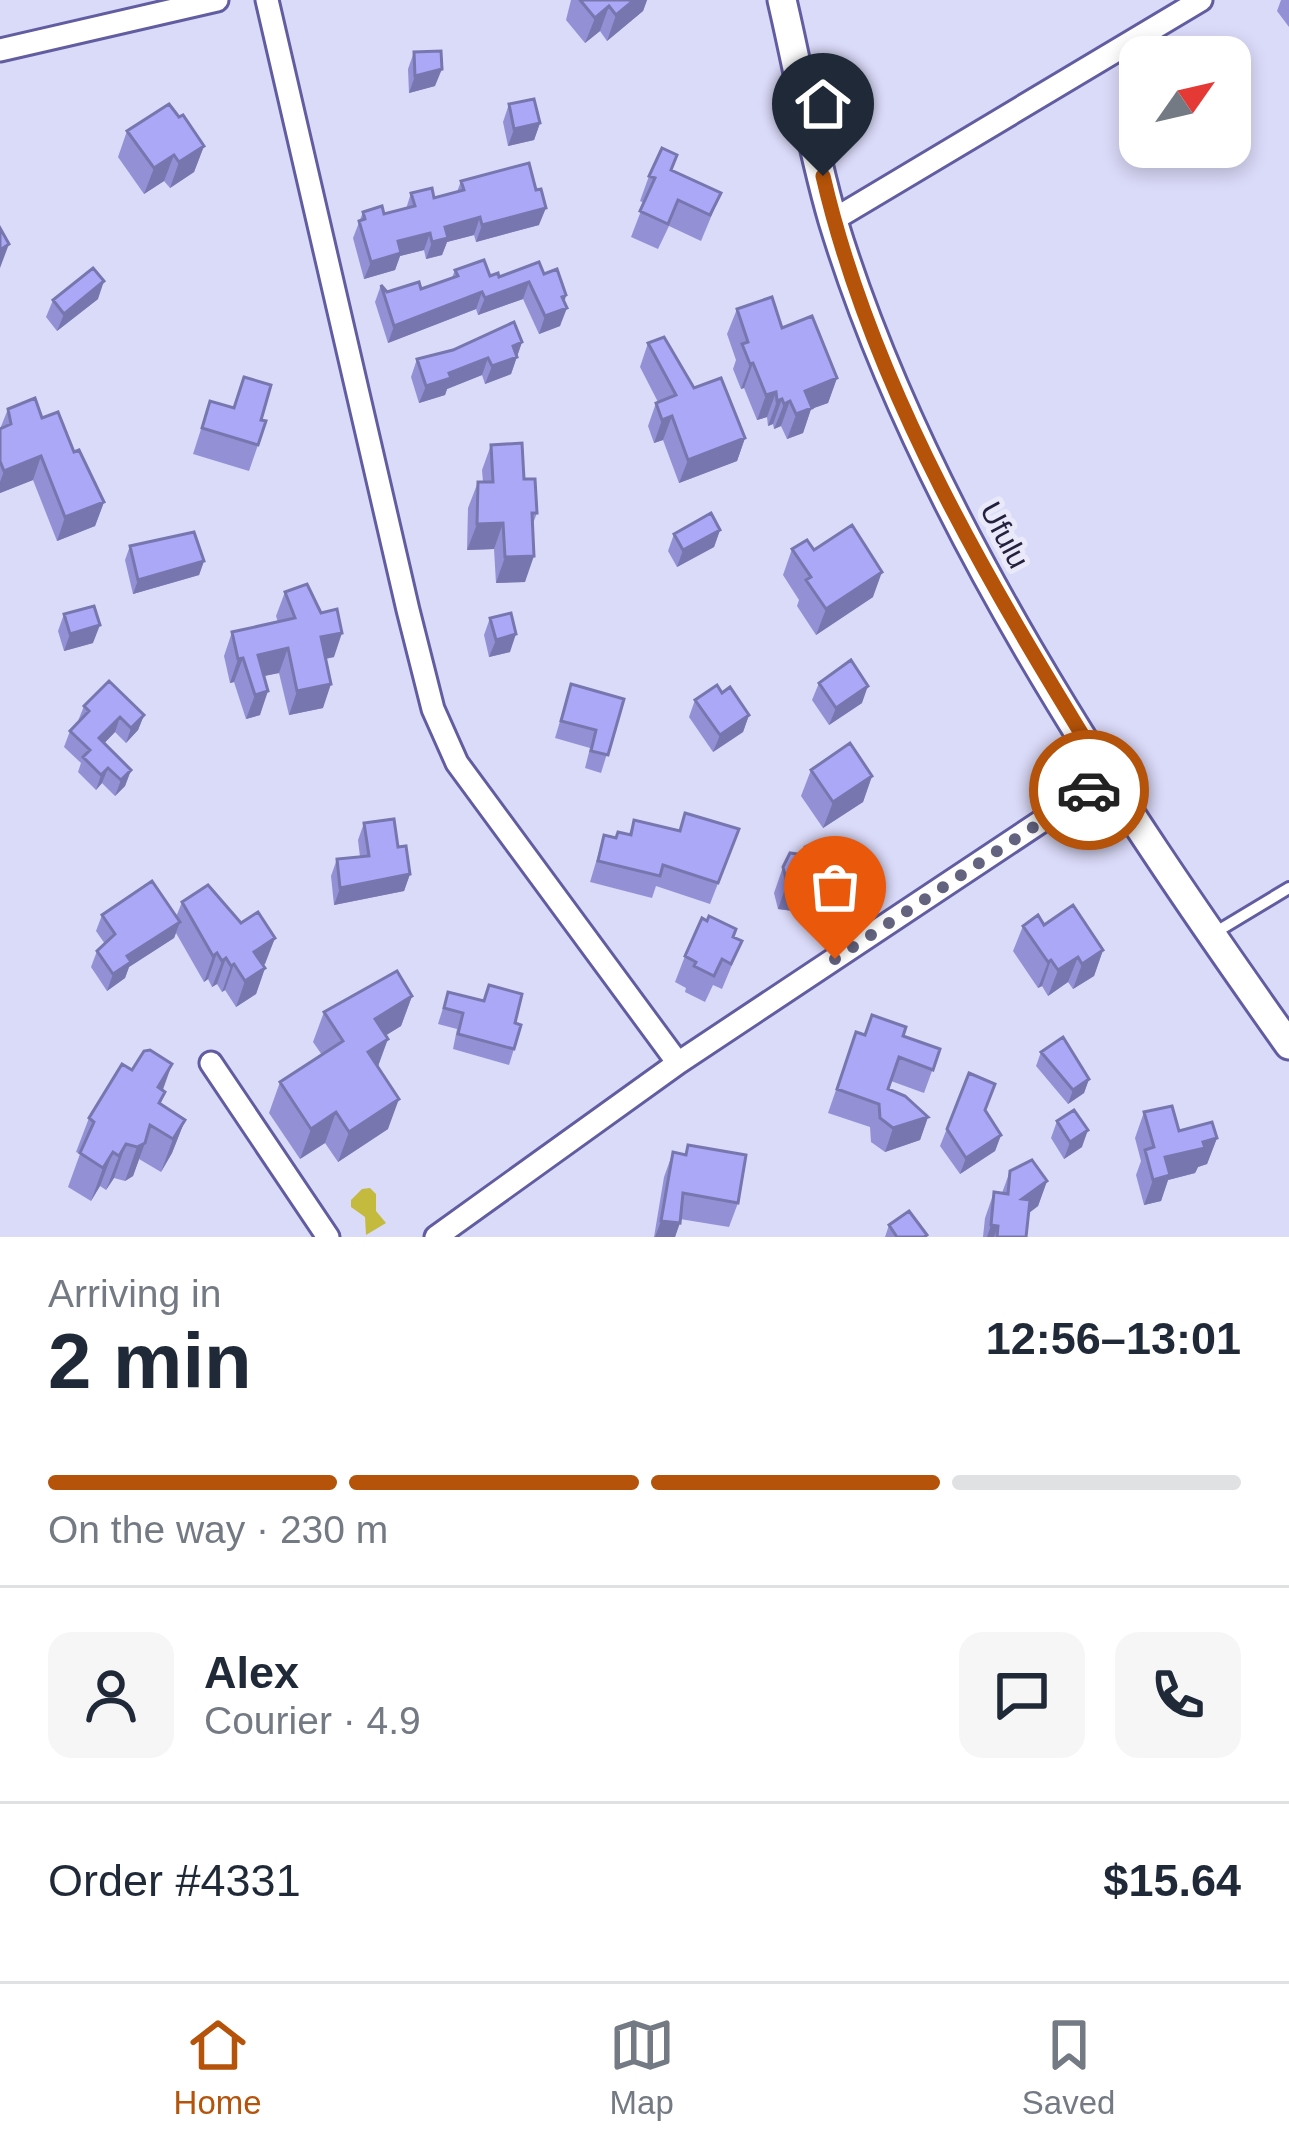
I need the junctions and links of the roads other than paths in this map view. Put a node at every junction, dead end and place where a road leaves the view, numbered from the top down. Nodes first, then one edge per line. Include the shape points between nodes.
1 (217, 0) edge
2 (267, 0) edge
3 (782, 0) edge
4 (1201, 0) edge
5 (0, 50) edge
6 (833, 220) junction
7 (1108, 777) junction
8 (1289, 888) edge
9 (1213, 934) junction
10 (1289, 1046) edge
11 (211, 1063) dead end
12 (679, 1063) junction
13 (328, 1237) edge
14 (436, 1237) edge

1 - 5 street
2 - 12 street via 443,737
3 - 6 street, Ufulu
4 - 6 street
6 - 7 street, Ufulu via 900,398 952,507
7 - 9 street, Ufulu
7 - 12 street
8 - 9 lane
9 - 10 street, Ufulu
11 - 13 street
12 - 14 street

